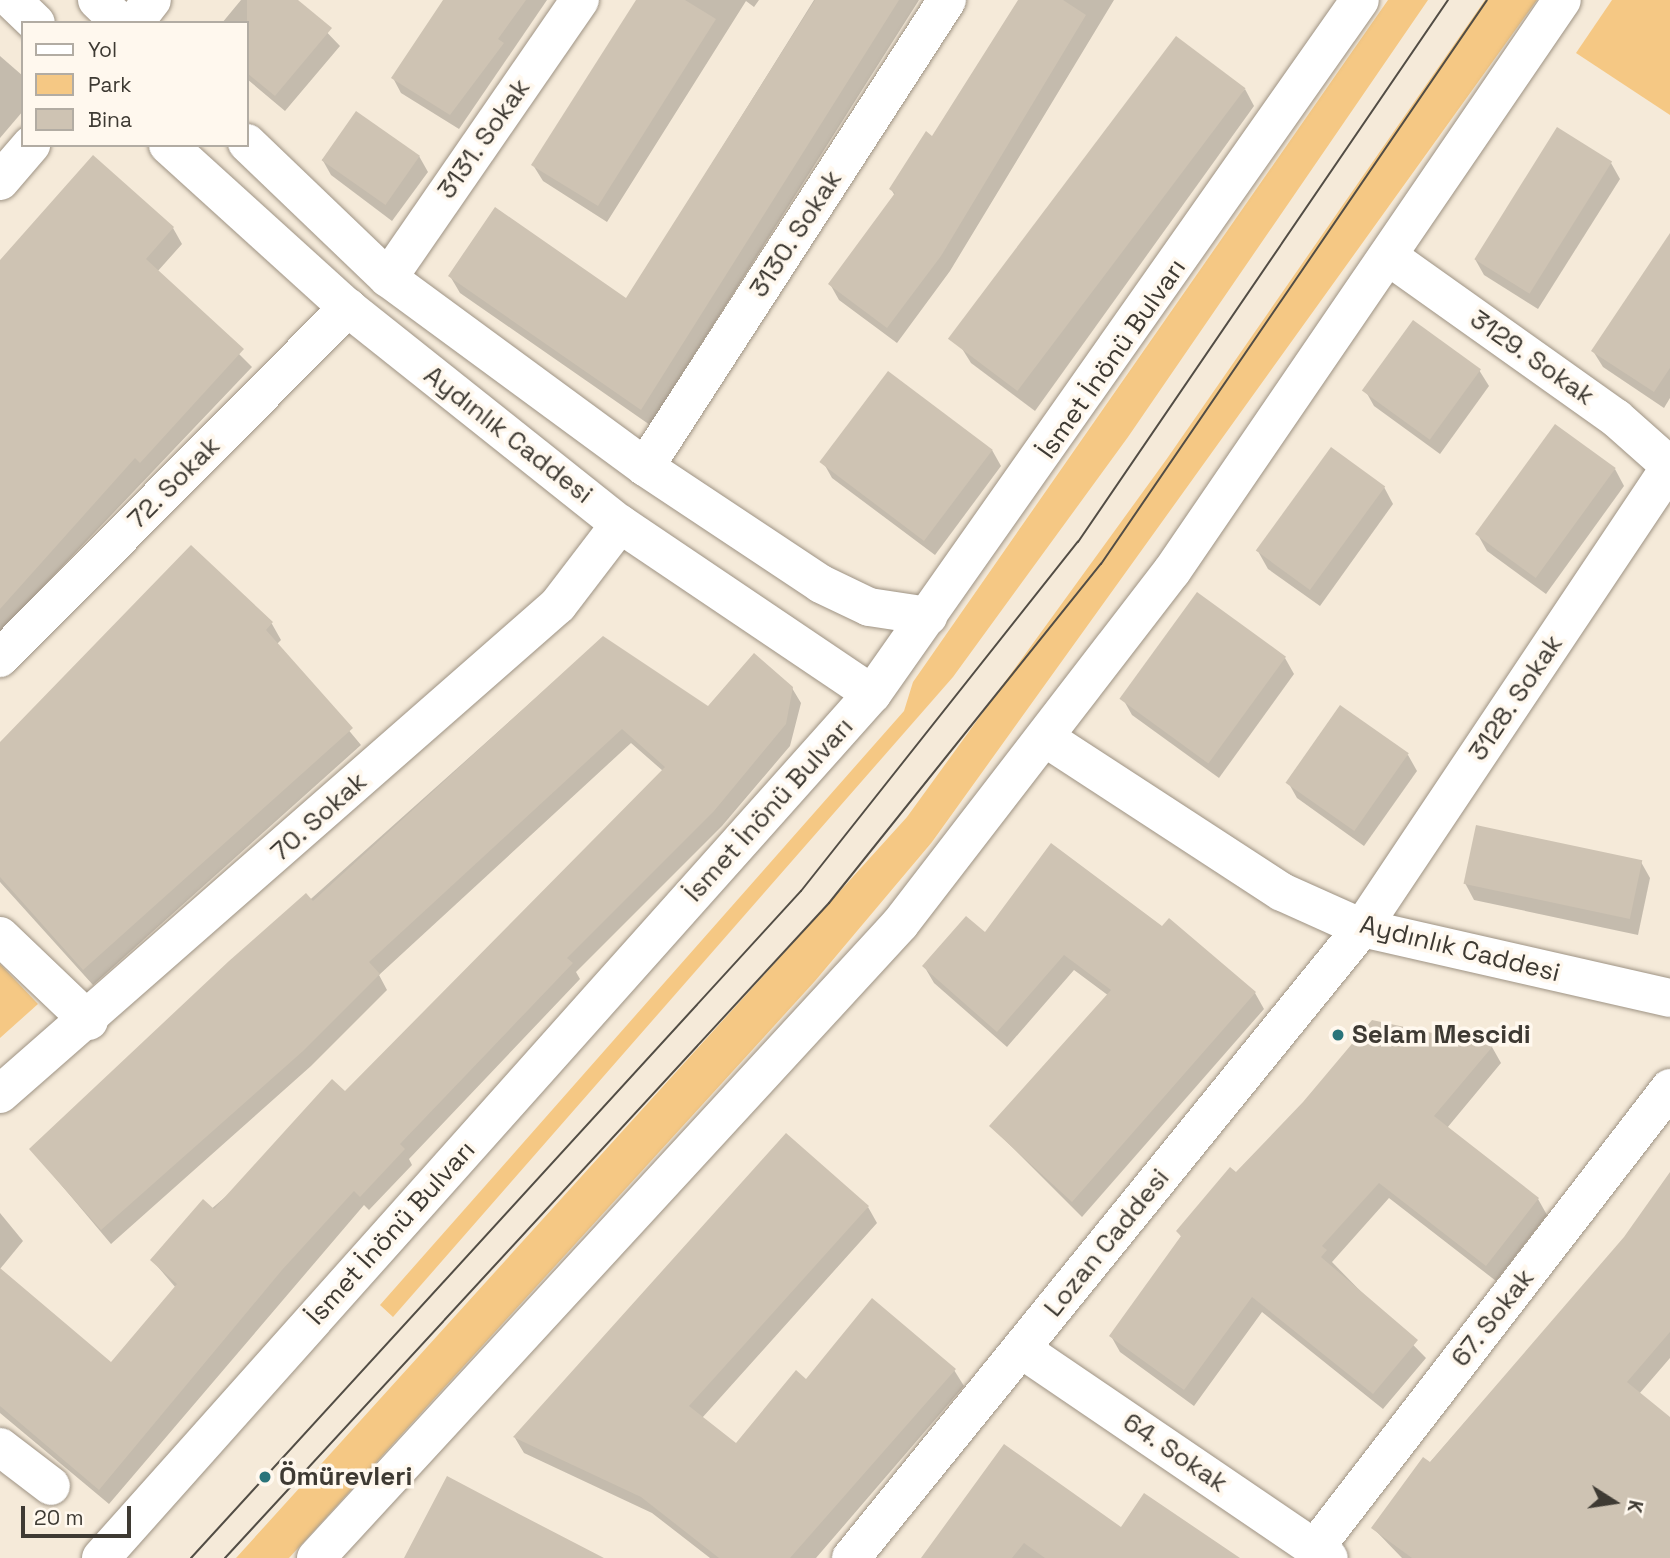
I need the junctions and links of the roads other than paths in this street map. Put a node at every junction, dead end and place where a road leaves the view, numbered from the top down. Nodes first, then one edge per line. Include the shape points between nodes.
1 (12, 0) edge
2 (97, 0) edge
3 (152, 0) edge
4 (580, 0) edge
5 (947, 0) edge
6 (1360, 0) edge
7 (1562, 0) edge
8 (34, 21) edge
9 (119, 21) edge
10 (136, 21) edge
11 (248, 144) edge
12 (29, 147) edge
13 (170, 147) edge
14 (0, 181) edge
15 (1388, 257) junction
16 (388, 278) junction
17 (348, 308) junction
18 (645, 467) junction
19 (1670, 467) edge
20 (620, 524) junction
21 (928, 617) junction
22 (0, 658) edge
23 (872, 694) junction
24 (1047, 739) junction
25 (1362, 928) junction
26 (0, 936) edge
27 (1670, 998) edge
28 (89, 1021) junction
29 (1670, 1088) edge
30 (0, 1094) edge
31 (1021, 1349) junction
32 (0, 1447) edge
33 (51, 1486) dead end
34 (1322, 1553) edge
35 (100, 1558) edge
36 (316, 1558) edge
37 (851, 1558) edge

1 - 8 main road
2 - 9 main road
3 - 10 main road
4 - 16 main road, 3131. Sokak
5 - 18 main road, 3130. Sokak
6 - 21 main road, İsmet İnönü Bulvarı
7 - 15 main road
11 - 16 main road, Aydınlık Caddesi
12 - 14 main road
13 - 17 main road, Aydınlık Caddesi
15 - 19 main road, 3129. Sokak via 1616,418
15 - 24 main road via 1172,572
16 - 18 main road, Aydınlık Caddesi
17 - 20 main road, Aydınlık Caddesi
17 - 22 main road, 72. Sokak
18 - 20 main road, 3130. Sokak
18 - 21 main road, Aydınlık Caddesi via 821,584 869,607
19 - 25 main road, 3128. Sokak
20 - 23 main road, Aydınlık Caddesi
20 - 28 main road, 70. Sokak via 558,605
21 - 23 main road, İsmet İnönü Bulvarı
23 - 35 main road, İsmet İnönü Bulvarı
24 - 25 main road, Aydınlık Caddesi via 1282,892
24 - 36 main road via 900,924
25 - 27 main road, Aydınlık Caddesi
25 - 31 main road, Lozan Caddesi
26 - 28 main road
28 - 30 main road, 70. Sokak
29 - 34 main road, 67. Sokak
31 - 34 main road, 64. Sokak
31 - 37 main road, Lozan Caddesi
32 - 33 main road

